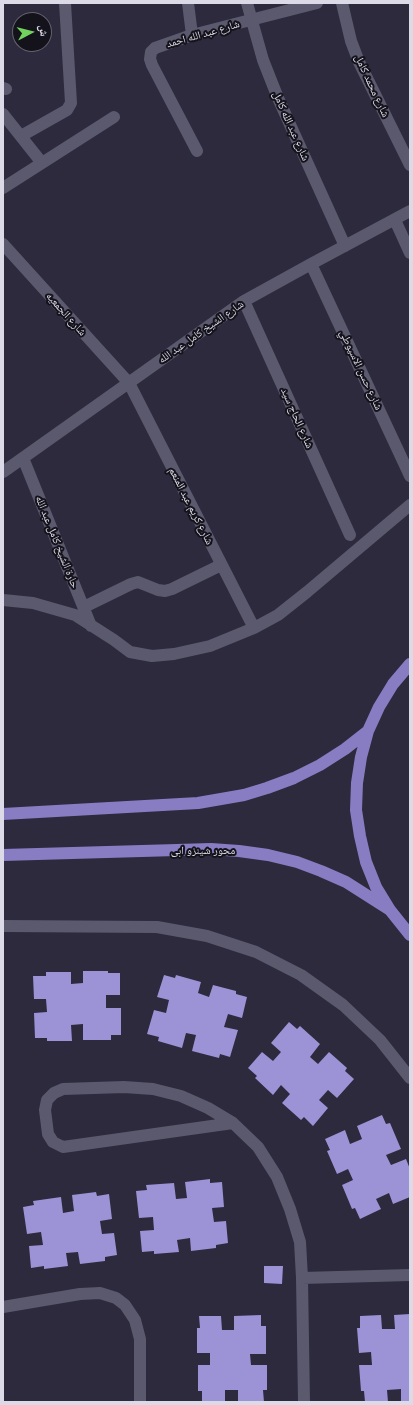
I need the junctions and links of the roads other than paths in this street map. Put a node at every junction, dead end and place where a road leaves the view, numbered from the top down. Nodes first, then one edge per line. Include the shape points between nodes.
1 (66, 3) edge
2 (188, 3) edge
3 (247, 3) edge
4 (317, 3) edge
5 (342, 3) edge
6 (251, 21) junction
7 (192, 35) junction
8 (3, 114) edge
9 (114, 117) dead end
10 (21, 136) junction
11 (197, 151) dead end
12 (42, 163) junction
13 (410, 165) edge
14 (3, 188) edge
15 (410, 211) edge
16 (395, 220) junction
17 (3, 244) edge
18 (345, 246) junction
19 (410, 253) edge
20 (8, 257) edge
21 (311, 264) junction
22 (244, 301) junction
23 (129, 383) junction
24 (23, 458) junction
25 (3, 472) edge
26 (410, 476) edge
27 (410, 505) edge
28 (350, 535) dead end
29 (222, 565) junction
30 (3, 600) edge
31 (84, 607) junction
32 (91, 626) junction
33 (254, 628) junction
34 (410, 664) edge
35 (368, 731) junction
36 (3, 814) edge
37 (3, 855) edge
38 (390, 910) junction
39 (3, 926) edge
40 (410, 934) edge
41 (410, 1078) edge
42 (233, 1123) junction
43 (410, 1276) edge
44 (302, 1278) junction
45 (3, 1307) edge
46 (140, 1402) edge
47 (304, 1402) edge

1 - 10 street via 71,103 67,110
2 - 7 street
3 - 6 street, شارع عبد الله كامل
4 - 6 street, شارع عبد الله احمد
5 - 13 street, شارع محمد كامل via 360,62
6 - 7 street, شارع عبد الله احمد
6 - 18 street, شارع عبد الله كامل via 278,98
7 - 11 street, شارع عبد الله احمد via 155,48 150,59
8 - 10 street
9 - 12 street
10 - 12 street
12 - 14 street
15 - 16 street, شارع الشيخ كامل عبد الله
16 - 18 street, شارع الشيخ كامل عبد الله
16 - 19 street
17 - 20 street, شارع الجمعيه
18 - 21 street, شارع الشيخ كامل عبد الله
20 - 23 street, شارع الجمعيه
21 - 22 street, شارع الشيخ كامل عبد الله
21 - 26 street, شارع حسن الاسيوطي
22 - 23 street, شارع الشيخ كامل عبد الله
22 - 28 street, شارع الحاج سيد
23 - 24 street, شارع الشيخ كامل عبد الله
23 - 29 street, شارع كريم عبد المنعم
24 - 25 street, شارع الشيخ كامل عبد الله
24 - 31 street, حارة الشيخ كامل عبد الله
27 - 33 street via 278,615
29 - 31 street via 172,589 158,590 138,582
29 - 33 street, شارع كريم عبد المنعم
30 - 32 street via 54,608 75,615
31 - 32 street, حارة الشيخ كامل عبد الله
32 - 33 street via 130,652 152,656 210,646
34 - 35 main road via 382,701
35 - 36 main road via 345,749 294,778 244,795 198,803
35 - 38 main road via 357,783 356,810 366,862 376,887
37 - 38 main road, محور شينزو ابى via 211,849 240,851 282,858 321,871 346,882
38 - 40 main road
39 - 41 street via 156,927 207,936 256,952 301,975 343,1005 380,1040
42 - 42 street via 63,1147 53,1142 48,1134 45,1110 47,1100 63,1089 153,1089 181,1096
42 - 44 street via 258,1147 277,1177 300,1242
43 - 44 street
44 - 47 street
45 - 46 street via 80,1294 100,1293 116,1298 125,1305 135,1320 140,1339

